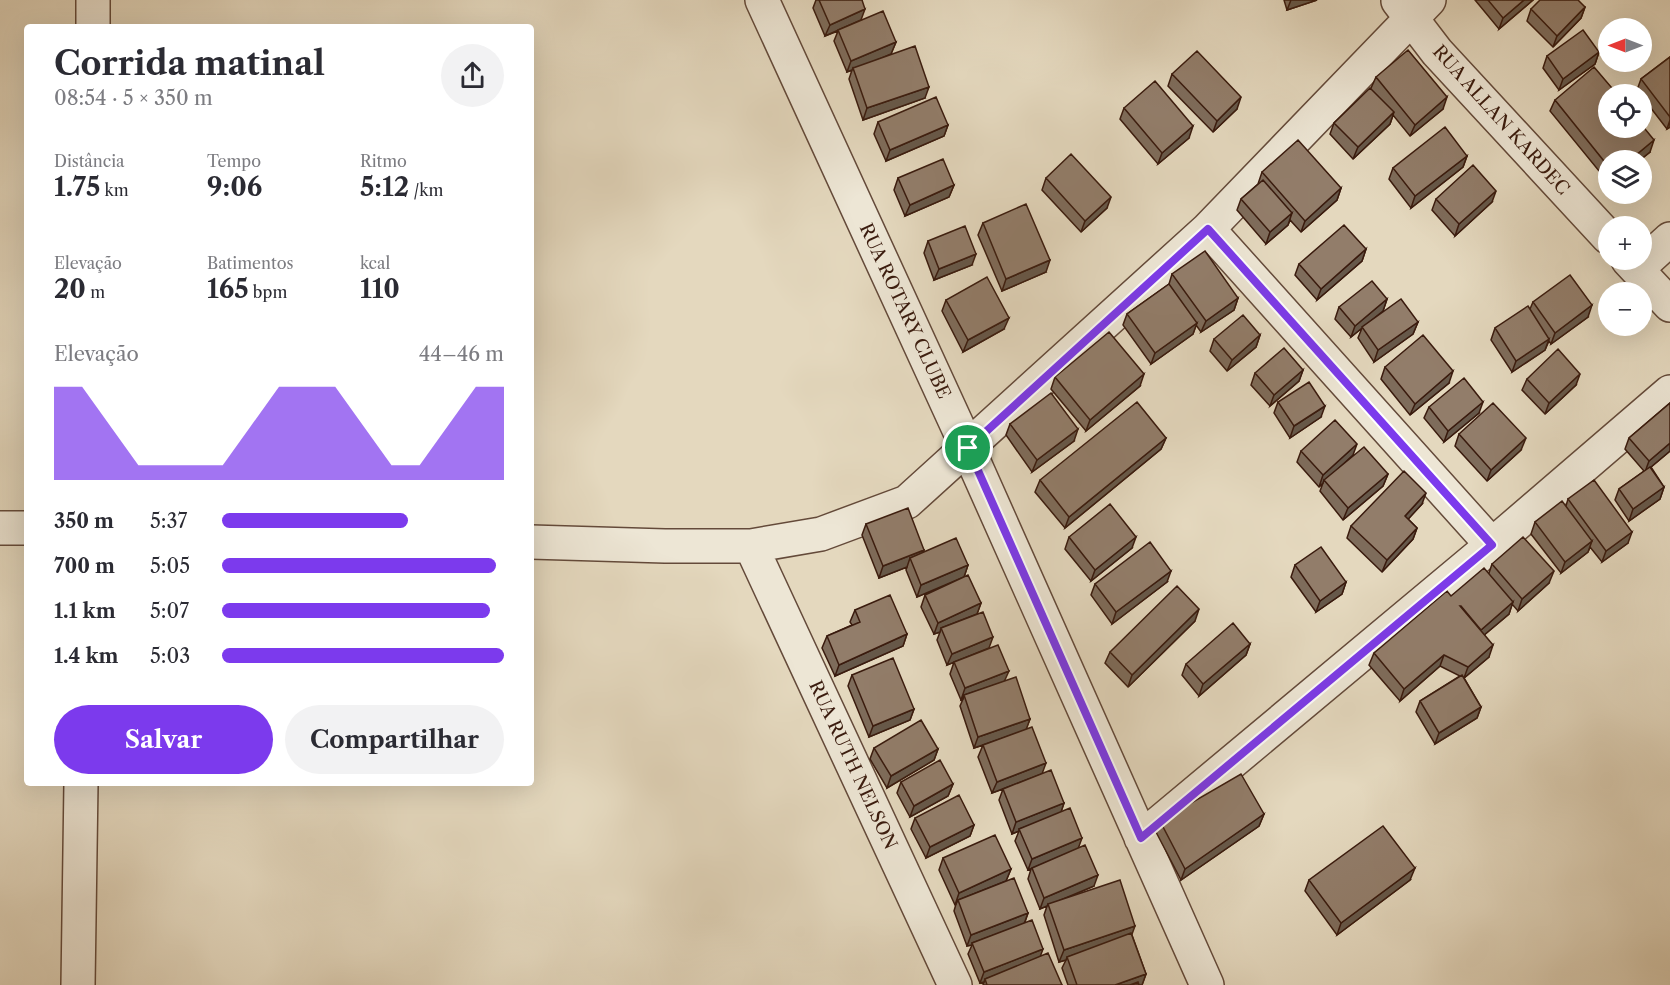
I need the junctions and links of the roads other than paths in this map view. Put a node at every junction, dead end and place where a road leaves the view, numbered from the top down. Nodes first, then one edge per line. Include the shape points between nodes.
1 (93, 0) edge
2 (762, 0) edge
3 (1412, 6) edge
4 (93, 24) edge
5 (1598, 226) edge
6 (1208, 229) junction
7 (1670, 239) edge
8 (1652, 251) edge
9 (1638, 270) edge
10 (1670, 305) edge
11 (1670, 392) edge
12 (968, 448) junction
13 (0, 528) edge
14 (24, 528) edge
15 (534, 542) edge
16 (1492, 545) junction
17 (751, 546) junction
18 (81, 786) edge
19 (1141, 838) junction
20 (78, 985) edge
21 (955, 985) edge
22 (1207, 985) edge

1 - 4 street
2 - 12 street, RUA ROTARY CLUBE
3 - 5 street, RUA ALLAN KARDEC via 1437,52
3 - 6 street
6 - 12 street
6 - 16 street
7 - 8 street
9 - 10 street
11 - 16 street
12 - 17 street via 907,502 821,534
12 - 19 street, RUA ROTARY CLUBE
13 - 14 street
15 - 17 street
16 - 19 street
17 - 21 street, RUA RUTH NELSON
18 - 20 street
19 - 22 street, RUA ROTARY CLUBE

